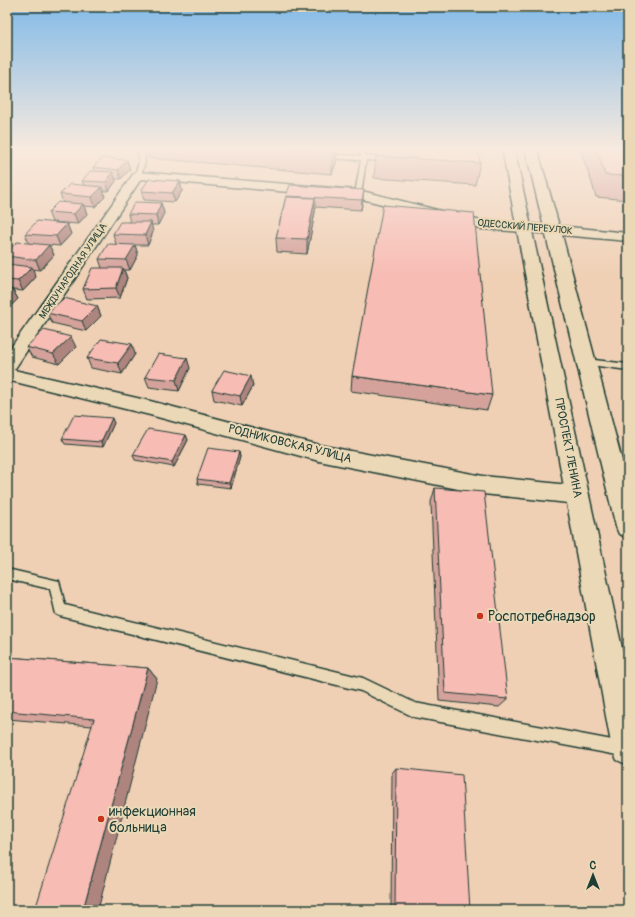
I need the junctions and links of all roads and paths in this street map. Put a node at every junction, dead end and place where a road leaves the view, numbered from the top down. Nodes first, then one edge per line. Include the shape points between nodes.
1 (127, 191) edge
2 (321, 191) edge
3 (359, 191) edge
4 (517, 191) edge
5 (543, 191) edge
6 (358, 194) junction
7 (524, 228) junction
8 (554, 230) junction
9 (628, 237) edge
10 (586, 362) junction
11 (7, 366) edge
12 (628, 367) edge
13 (7, 374) edge
14 (578, 495) junction
15 (628, 527) edge
16 (7, 574) edge
17 (628, 750) edge

1 - 11 street, МЕЖДУНАРОДНАЯ УЛИЦА
2 - 6 street, ОДЕССКИЙ ПЕРЕУЛОК
3 - 6 lane
4 - 7 main road, ПРОСПЕКТ ЛЕНИНА
5 - 8 main road
6 - 7 street, ОДЕССКИЙ ПЕРЕУЛОК via 481,224
7 - 8 street, ОДЕССКИЙ ПЕРЕУЛОК
7 - 14 main road, ПРОСПЕКТ ЛЕНИНА
8 - 9 main road, ОДЕССКИЙ ПЕРЕУЛОК
8 - 10 main road
10 - 12 lane
10 - 15 main road
13 - 14 street, РОДНИКОВСКАЯ УЛИЦА via 150,408 318,453 483,486
14 - 17 main road, ПРОСПЕКТ ЛЕНИНА
16 - 17 lane via 55,585 60,610 363,685 414,710

